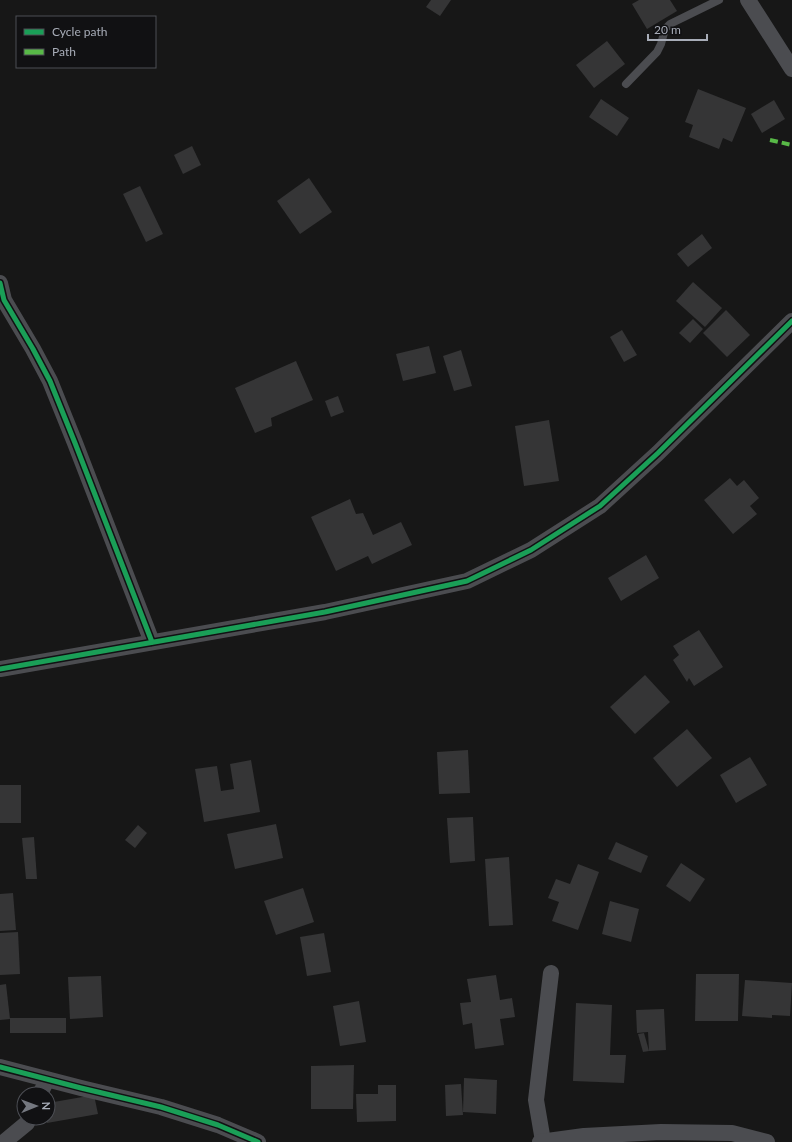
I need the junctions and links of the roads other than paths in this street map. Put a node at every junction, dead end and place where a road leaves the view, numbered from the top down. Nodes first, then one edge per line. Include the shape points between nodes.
1 (719, 0) edge
2 (748, 0) edge
3 (792, 70) edge
4 (626, 84) dead end
5 (0, 283) edge
6 (792, 321) edge
7 (152, 642) junction
8 (0, 669) edge
9 (551, 973) dead end
10 (0, 1067) edge
11 (42, 1086) edge
12 (56, 1089) edge
13 (23, 1126) edge
14 (4, 1142) edge
15 (258, 1142) edge
16 (540, 1142) edge
17 (543, 1142) edge
18 (767, 1142) edge

1 - 4 lane via 670,24 665,29 657,52
2 - 3 street
5 - 7 street via 4,300 50,381
6 - 7 street via 658,453 600,506 531,550 467,581 325,612
7 - 8 street
9 - 17 street via 536,1100
10 - 11 street
12 - 15 street via 161,1107 218,1125
13 - 14 street
16 - 17 street
17 - 18 street via 584,1136 669,1132 732,1133

